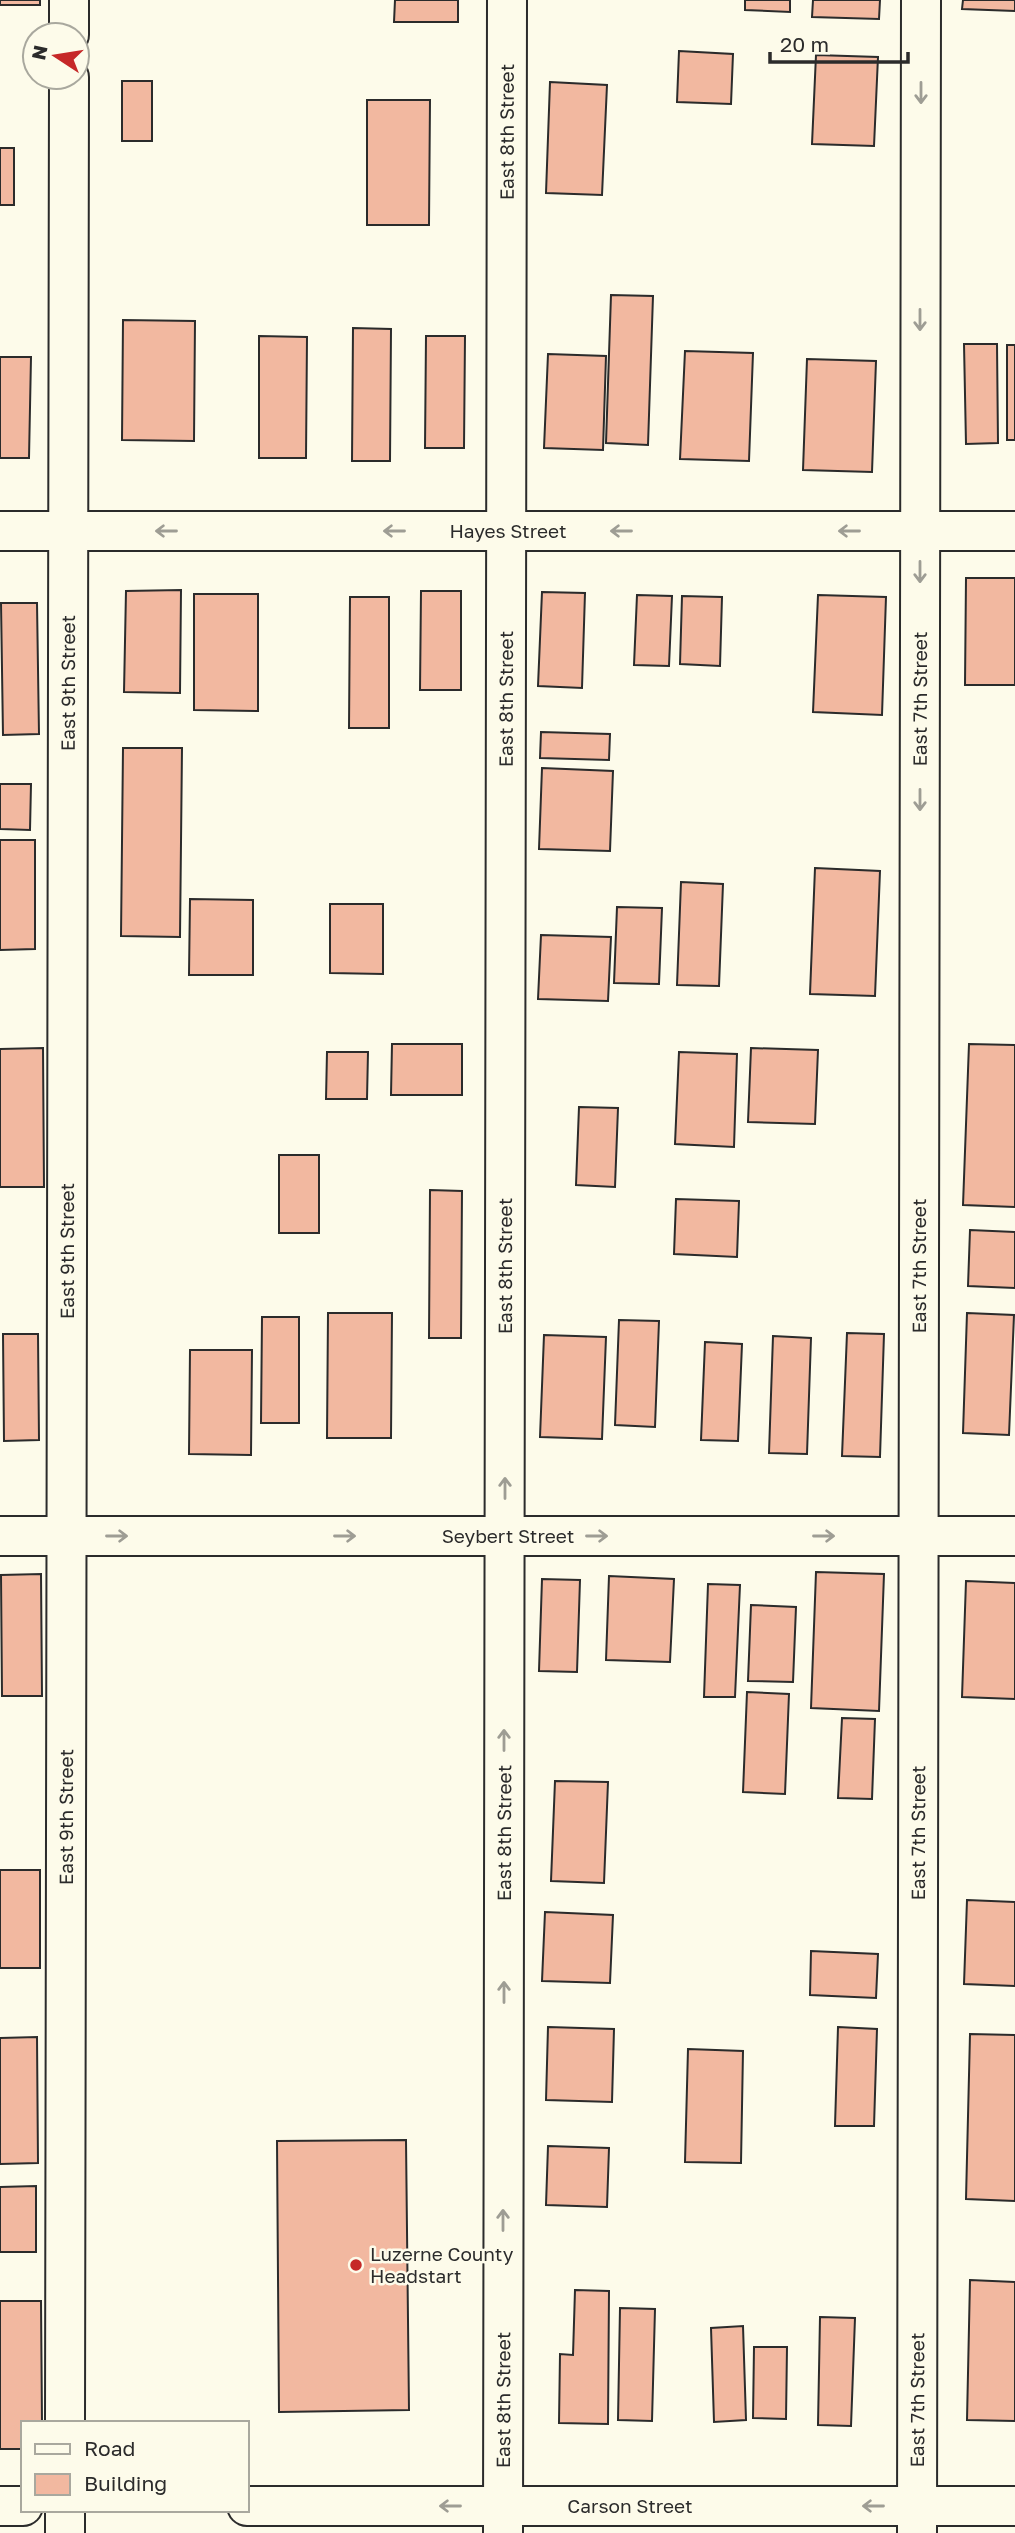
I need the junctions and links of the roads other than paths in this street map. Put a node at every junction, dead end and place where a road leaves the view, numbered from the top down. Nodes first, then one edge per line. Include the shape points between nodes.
1 (69, 0) edge
2 (507, 0) edge
3 (921, 0) edge
4 (69, 21) edge
5 (69, 91) edge
6 (0, 531) edge
7 (68, 531) junction
8 (506, 531) junction
9 (920, 531) junction
10 (1015, 531) edge
11 (0, 1536) edge
12 (66, 1536) junction
13 (505, 1536) junction
14 (918, 1536) junction
15 (1015, 1536) edge
16 (65, 2421) edge
17 (0, 2505) edge
18 (21, 2506) edge
19 (248, 2506) edge
20 (1015, 2506) edge
21 (65, 2512) edge
22 (503, 2519) edge
23 (917, 2519) edge
24 (65, 2533) edge

1 - 4 street
2 - 8 street, East 8th Street
3 -> 9 street, East 7th Street
5 - 7 street, East 9th Street
6 - 7 street, Hayes Street
8 -> 7 street, Hayes Street
7 - 12 street, East 9th Street
9 -> 8 street, Hayes Street
13 -> 8 street, East 8th Street
9 - 10 street, Hayes Street
9 -> 14 street, East 7th Street
11 - 12 street, Seybert Street
12 -> 13 street, Seybert Street
12 - 16 street, East 9th Street
13 -> 14 street, Seybert Street
22 -> 13 street, East 8th Street
14 - 15 street, Seybert Street
14 - 23 street, East 7th Street
17 - 18 street
22 -> 19 street, Carson Street
20 - 23 street, Carson Street
21 - 24 street
23 -> 22 street, Carson Street

